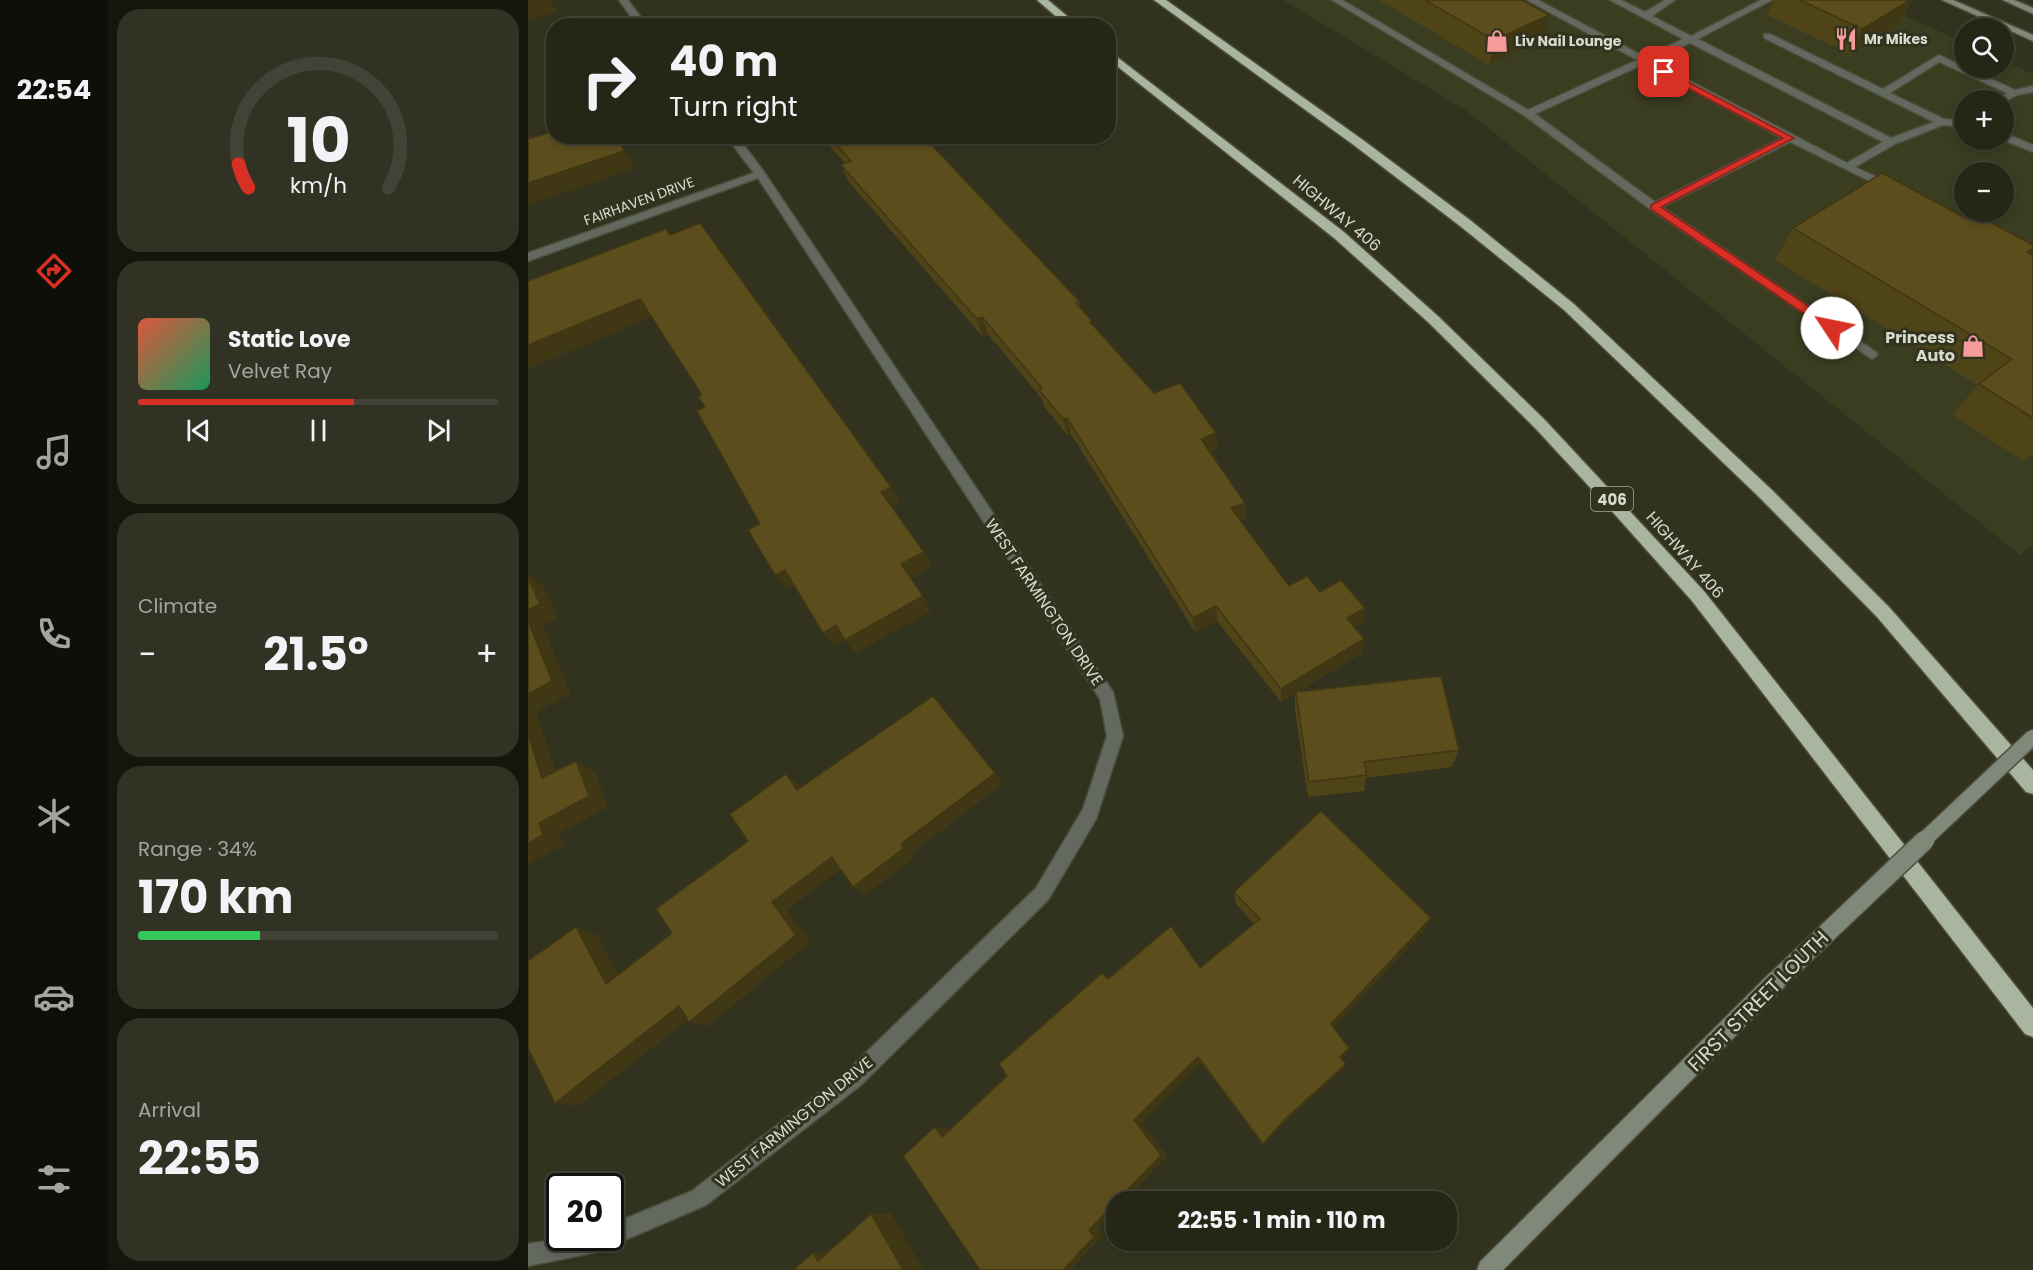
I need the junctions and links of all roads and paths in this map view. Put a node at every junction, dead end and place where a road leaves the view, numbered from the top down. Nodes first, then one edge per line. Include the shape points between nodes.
1 (623, 0) edge
2 (1042, 0) edge
3 (1159, 0) edge
4 (1336, 0) edge
5 (1531, 0) edge
6 (1614, 0) edge
7 (1671, 0) edge
8 (1768, 0) edge
9 (1946, 0) edge
10 (2007, 0) edge
11 (2033, 11) edge
12 (1645, 16) junction
13 (637, 18) edge
14 (1064, 18) edge
15 (1767, 36) dead end
16 (2033, 38) edge
17 (1689, 40) junction
18 (1116, 59) edge
19 (1643, 62) junction
20 (2033, 89) edge
21 (2008, 90) edge
22 (1883, 93) junction
23 (2014, 93) edge
24 (1528, 114) junction
25 (1942, 122) junction
26 (1954, 123) edge
27 (1790, 138) junction
28 (2014, 140) edge
29 (1891, 142) junction
30 (737, 144) edge
31 (2033, 149) edge
32 (1847, 167) junction
33 (760, 174) junction
34 (1897, 191) edge
35 (1654, 207) junction
36 (528, 257) edge
37 (1872, 355) dead end
38 (2033, 737) edge
39 (2033, 785) edge
40 (2033, 1026) edge
41 (624, 1230) edge
42 (549, 1251) edge
43 (528, 1255) edge
44 (1488, 1270) edge

1 - 13 street
2 - 14 highway
3 - 39 highway via 1466,223 1569,307 1766,494 1883,612
4 - 24 street
5 - 19 street
6 - 12 street
7 - 12 street
8 - 17 street
9 - 16 street
10 - 11 street
12 - 17 street
15 - 22 street
17 - 19 street
17 - 29 street
18 - 40 highway, HIGHWAY 406 / 406 via 1348,243 1442,328 1608,495 1698,596
19 - 24 street
19 - 27 street
20 - 23 street
21 - 22 street via 1939,58
22 - 25 street
24 - 35 street
25 - 26 street
25 - 29 street
27 - 32 street
27 - 35 street
28 - 31 street
29 - 32 street
30 - 33 street, WEST FARMINGTON DRIVE
32 - 34 street
33 - 36 street, FAIRHAVEN DRIVE
33 - 41 street, WEST FARMINGTON DRIVE via 1107,697 1115,736 1090,813 1042,894 854,1078 699,1198
35 - 37 street
38 - 44 street, FIRST STREET LOUTH, bridge via 1777,980
42 - 43 street, WEST FARMINGTON DRIVE

